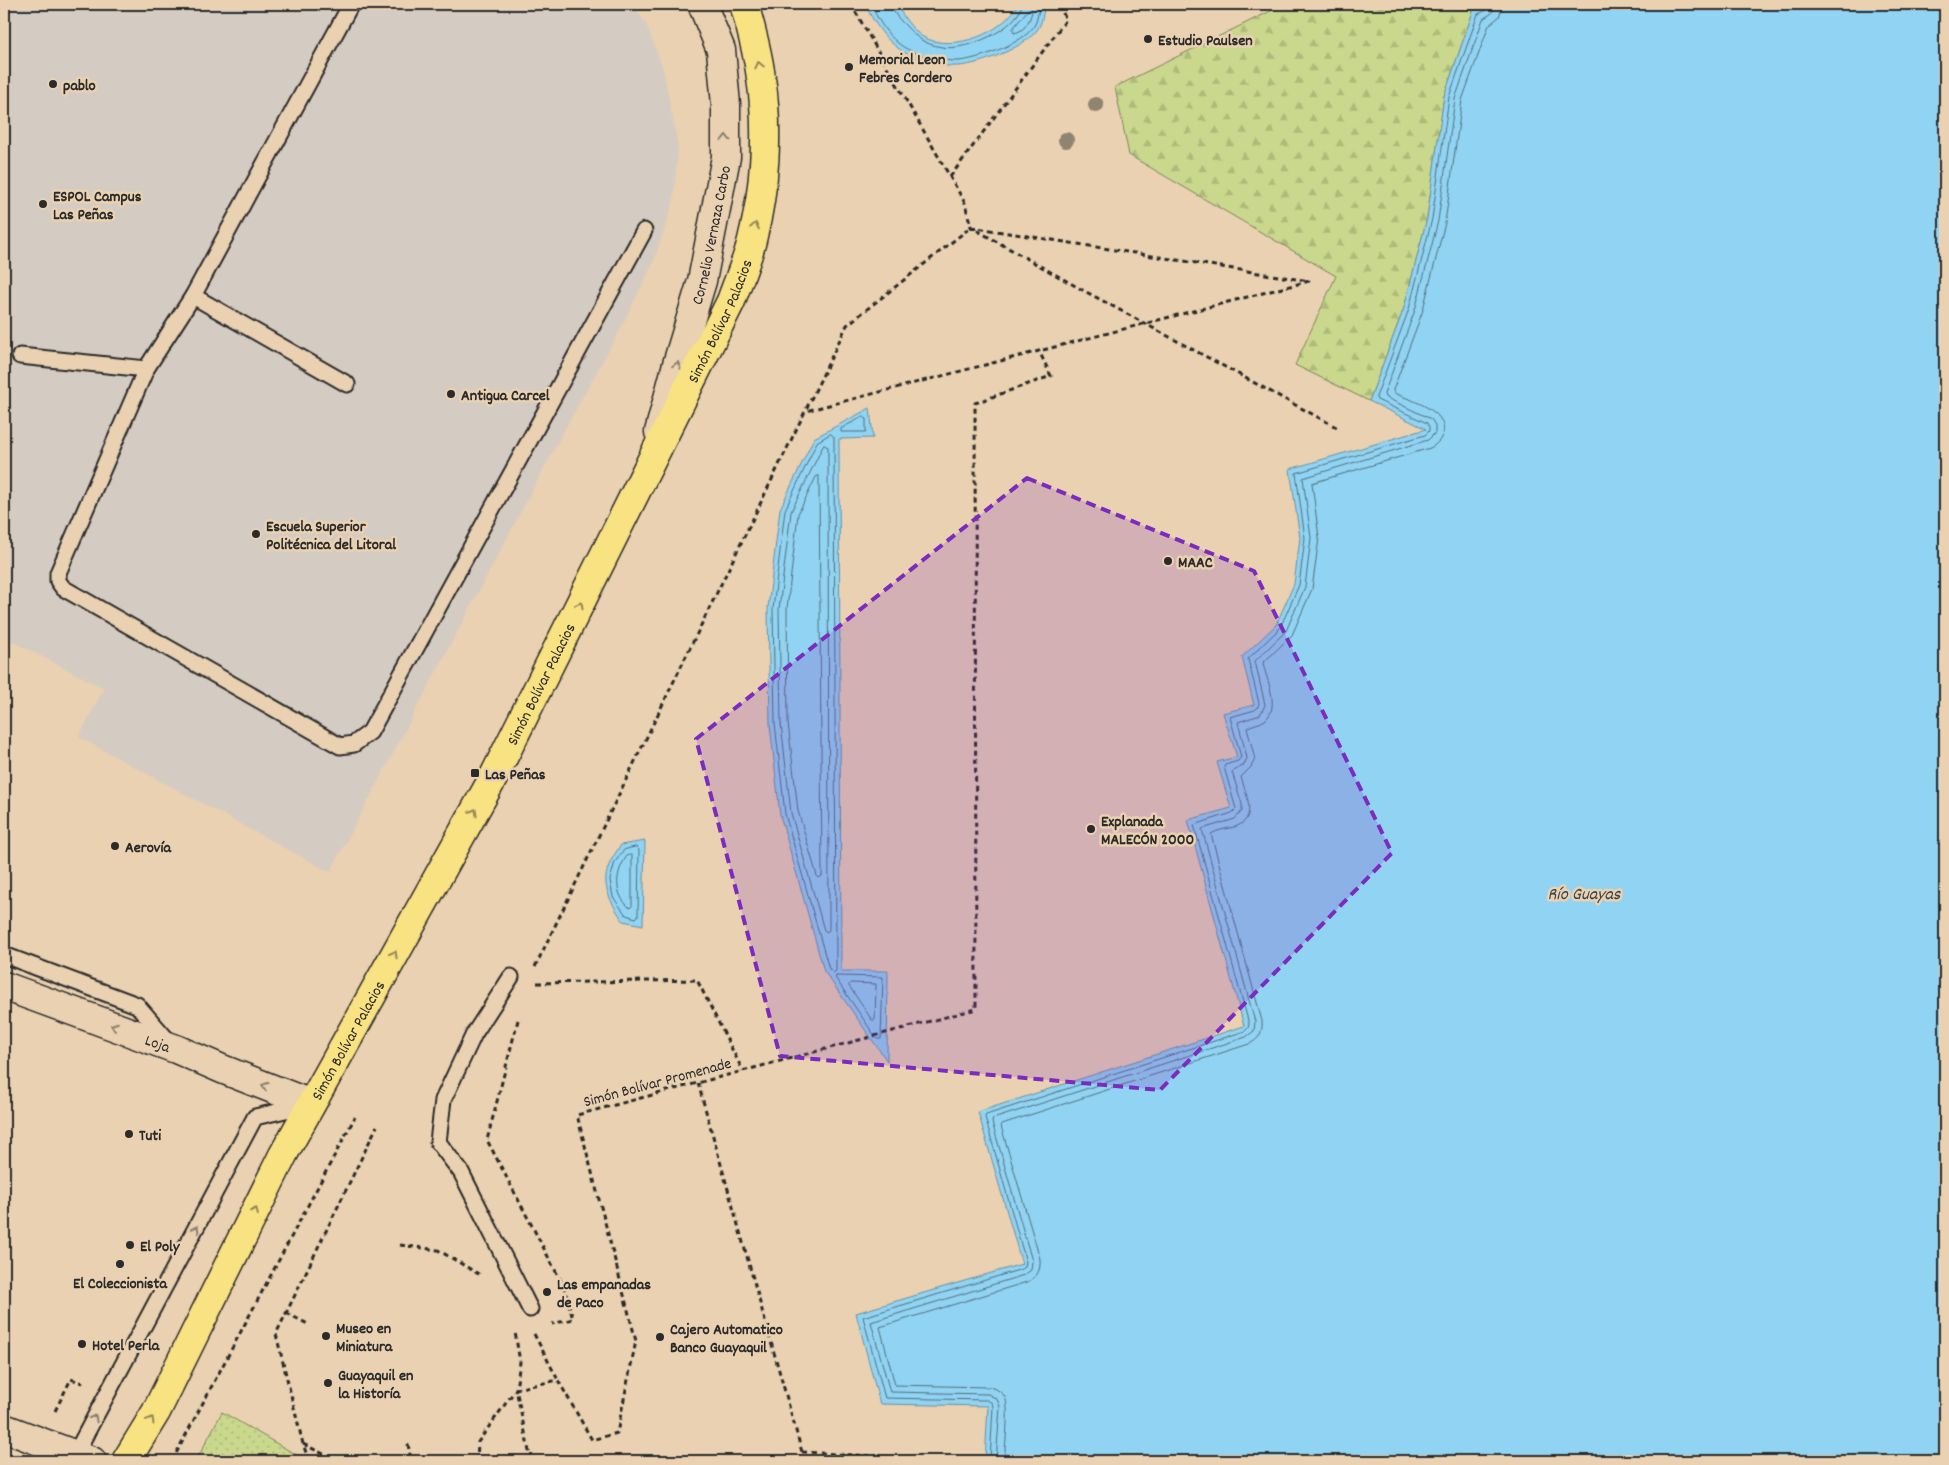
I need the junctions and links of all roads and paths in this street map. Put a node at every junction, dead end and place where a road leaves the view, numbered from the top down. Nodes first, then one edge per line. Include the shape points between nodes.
1 (351, 4) edge
2 (702, 4) edge
3 (744, 4) edge
4 (851, 4) edge
5 (1059, 4) edge
6 (950, 176) junction
7 (971, 227) junction
8 (644, 231) dead end
9 (193, 296) junction
10 (1039, 351) junction
11 (20, 356) dead end
12 (146, 369) junction
13 (347, 384) dead end
14 (806, 412) junction
15 (1338, 428) dead end
16 (652, 463) junction
17 (4, 955) edge
18 (532, 974) dead end
19 (511, 978) dead end
20 (528, 983) dead end
21 (4, 986) edge
22 (520, 1011) dead end
23 (176, 1049) junction
24 (743, 1071) junction
25 (698, 1083) junction
26 (311, 1104) junction
27 (355, 1118) dead end
28 (378, 1126) dead end
29 (400, 1245) dead end
30 (486, 1282) dead end
31 (530, 1309) dead end
32 (286, 1313) junction
33 (308, 1324) dead end
34 (514, 1325) dead end
35 (548, 1325) dead end
36 (531, 1329) dead end
37 (558, 1380) junction
38 (516, 1389) junction
39 (4, 1428) edge
40 (303, 1444) junction
41 (408, 1444) dead end
42 (802, 1452) junction
43 (886, 1457) dead end
44 (80, 1459) edge
45 (126, 1461) edge
46 (172, 1461) edge
47 (309, 1461) edge
48 (338, 1461) edge
49 (411, 1461) edge
50 (477, 1461) edge
51 (531, 1461) edge
52 (799, 1461) edge

1 - 9 lane
16 -> 2 street, Cornelio Vernaza Carbo via 702,282 726,156 721,50
16 -> 3 main road, Simón Bolívar Palacios via 731,302 752,242 759,208 765,123 762,78
4 - 6 path
5 - 6 path via 1066,20
6 - 7 path via 965,203
7 - 10 path, bridge via 1309,281
7 - 14 path via 847,325
7 - 15 path
8 - 12 lane via 370,732 354,744 340,746 62,588 58,581 58,573
9 - 12 lane
9 - 13 lane
10 - 14 path
10 - 24 path, Simón Bolívar Promenade via 1051,376 974,403 976,1009
11 - 12 lane
14 - 18 path
26 -> 16 main road, Simón Bolívar Palacios via 492,780
17 - 23 lane via 137,1005
19 - 31 lane via 474,1034 443,1100 438,1142 461,1172
20 - 24 path via 697,980
23 -> 21 street, Loja
22 - 35 path via 487,1140 564,1287 573,1319
26 -> 23 street, Loja
24 - 25 path, Simón Bolívar Promenade
25 - 37 path, Simón Bolívar Promenade via 577,1115 636,1341 617,1433 592,1440
25 - 42 path
44 -> 26 lane via 255,1118
45 -> 26 main road, Simón Bolívar Palacios via 156,1412 282,1155
27 - 46 path
28 - 32 path
29 - 30 path via 438,1250
32 - 33 path
32 - 40 path via 276,1334
34 - 38 path via 520,1362
36 - 37 path
37 - 38 path
38 - 50 path via 478,1442
38 - 51 path
39 - 44 street
40 - 47 path
40 - 48 path
41 - 49 path
42 - 43 path
42 - 52 path

